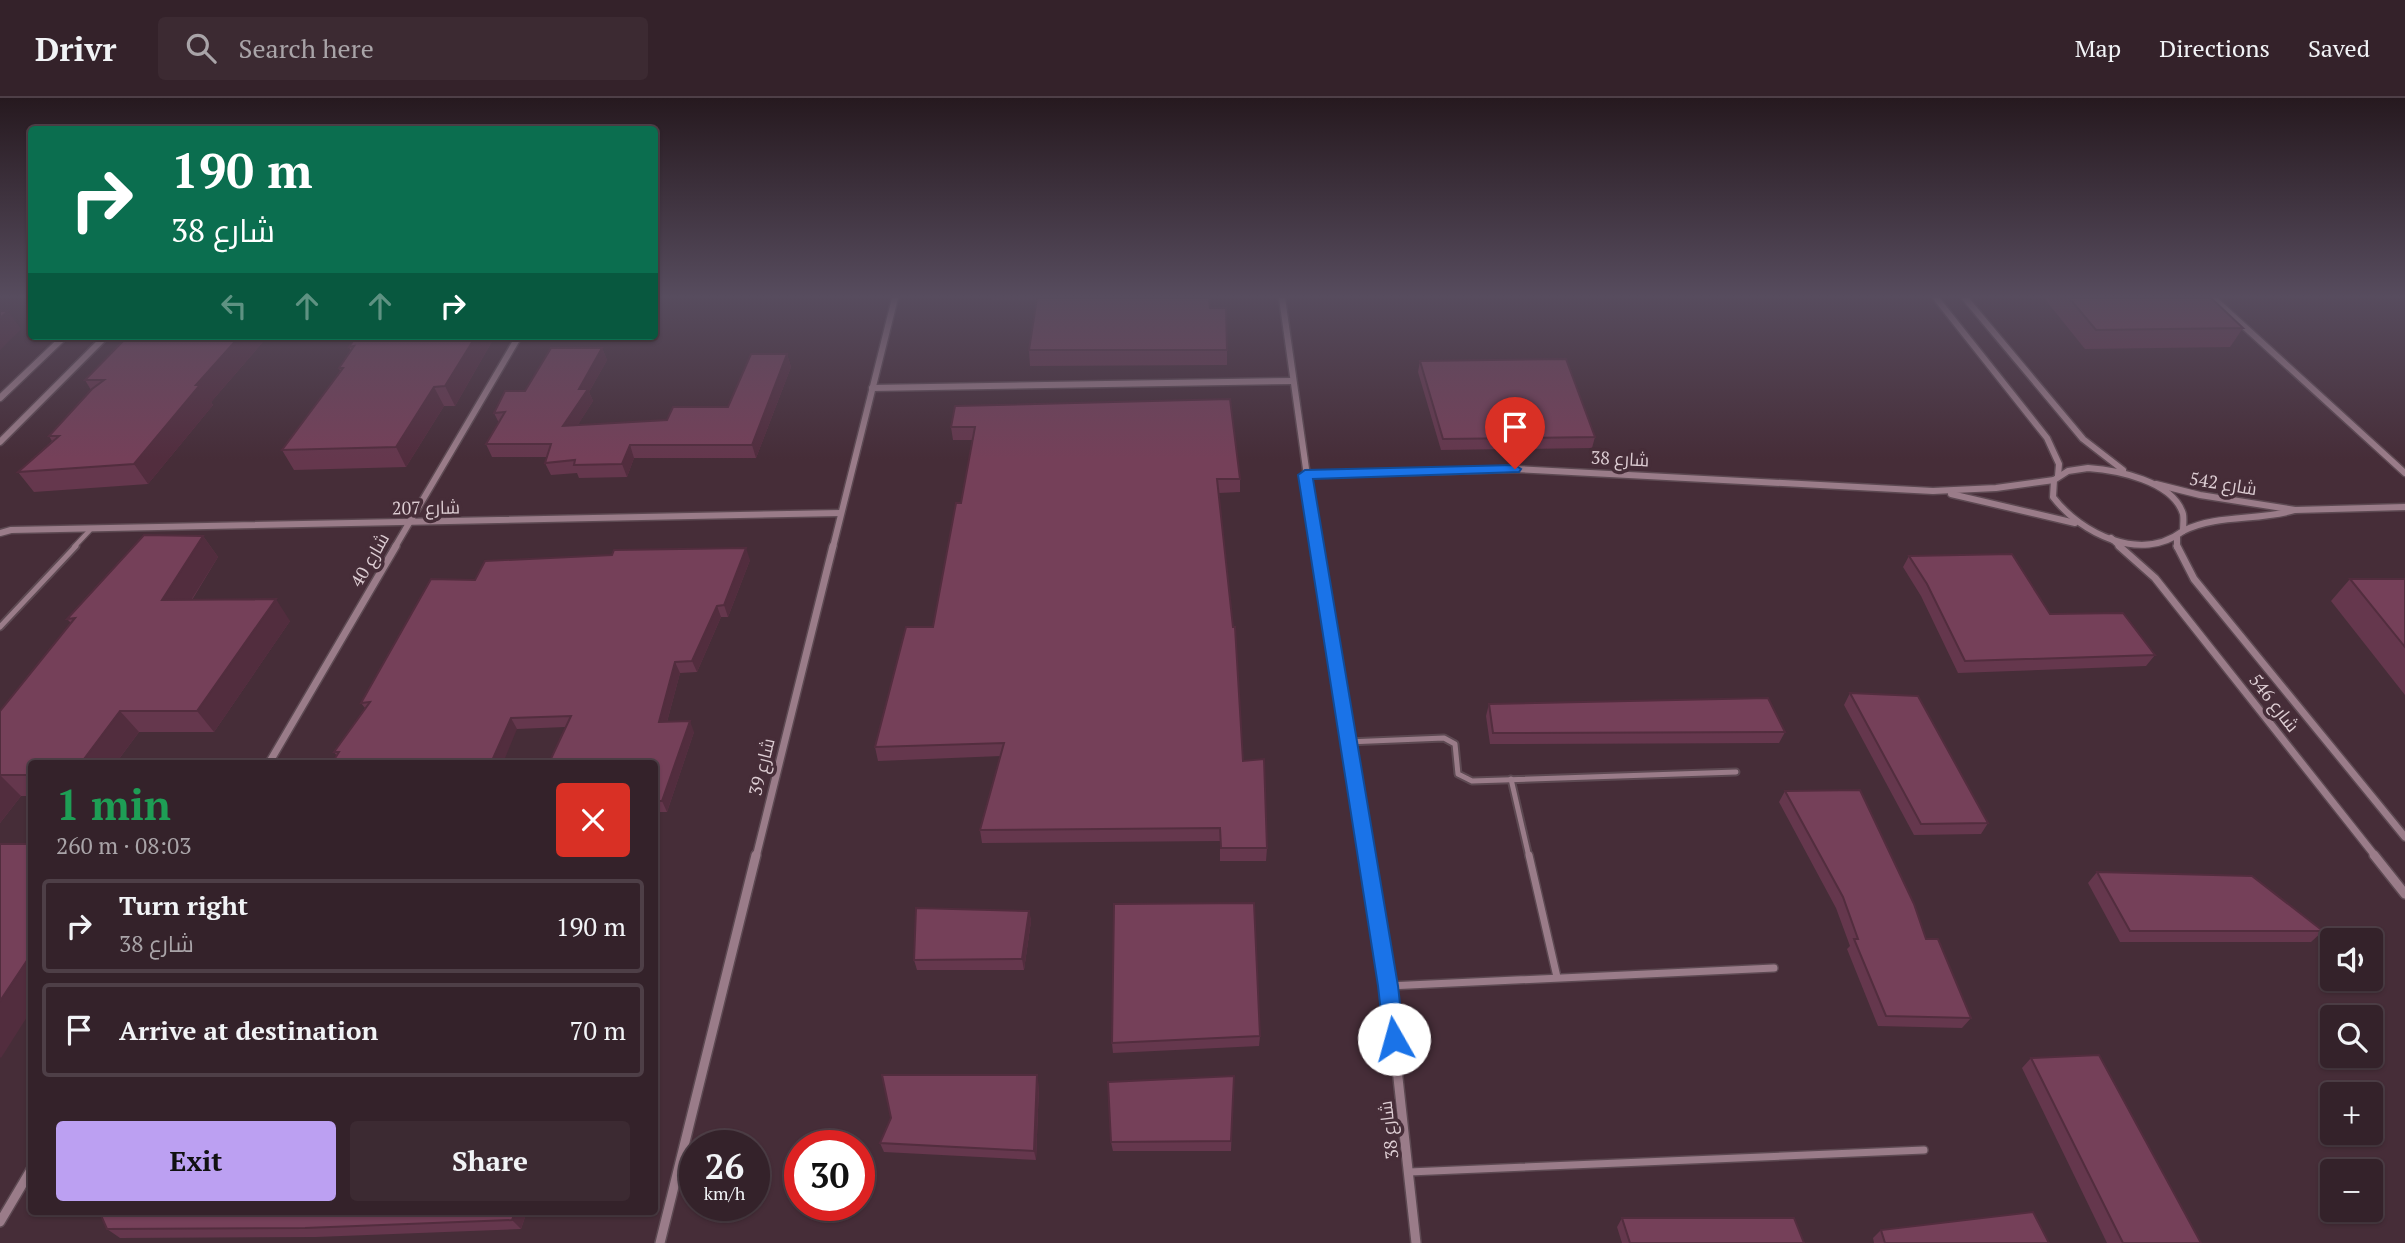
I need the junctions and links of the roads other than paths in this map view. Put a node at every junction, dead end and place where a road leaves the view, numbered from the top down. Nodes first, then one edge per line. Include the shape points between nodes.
1 (49, 351) edge
2 (91, 351) edge
3 (510, 351) edge
4 (881, 351) edge
5 (1288, 351) edge
6 (1978, 351) edge
7 (2009, 351) edge
8 (2272, 351) edge
9 (1292, 381) junction
10 (872, 388) junction
11 (0, 398) edge
12 (0, 442) edge
13 (2405, 473) edge
14 (1305, 475) junction
15 (2136, 477) junction
16 (2056, 478) junction
17 (2147, 482) junction
18 (1933, 491) junction
19 (2405, 507) edge
20 (2295, 510) junction
21 (841, 513) junction
22 (410, 522) junction
23 (2080, 524) junction
24 (0, 527) edge
25 (10, 530) junction
26 (90, 530) junction
27 (0, 533) edge
28 (2180, 534) junction
29 (2111, 538) junction
30 (0, 627) edge
31 (1347, 742) junction
32 (271, 760) edge
33 (1736, 772) dead end
34 (1511, 779) junction
35 (2405, 836) edge
36 (2405, 894) edge
37 (1774, 968) dead end
38 (1558, 977) junction
39 (1388, 986) junction
40 (1924, 1150) dead end
41 (1409, 1172) junction
42 (28, 1175) edge
43 (0, 1222) edge
44 (660, 1243) edge
45 (1416, 1243) edge

1 - 11 street
2 - 12 street
3 - 22 street, شارع 40
4 - 10 street, شارع 39
5 - 9 street, شارع 38
6 - 16 street via 2047,438 2059,464
7 - 15 street via 2082,439
8 - 13 street
9 - 10 street
9 - 14 street, شارع 38
10 - 21 street, شارع 39
14 - 18 street, شارع 38 via 1515,469
14 - 31 street, شارع 38
15 - 16 street, شارع 38 via 2082,467
15 - 17 street
16 - 18 street, شارع 38 via 1996,488
16 - 23 street via 2053,497
17 - 20 street, شارع 542
17 - 28 street, شارع 546 via 2179,506 2184,515
18 - 23 street, شارع 38
19 - 20 street, شارع 542
20 - 28 street, شارع 542 via 2215,522
21 - 22 street, شارع 207
21 - 44 street, شارع 39
22 - 26 street, شارع 207
22 - 32 street, شارع 40
23 - 29 street
24 - 25 street, شارع 207
25 - 26 street, شارع 207
25 - 27 street, شارع 207
26 - 30 lane
28 - 29 street, شارع 542 via 2142,544
28 - 35 street, شارع 546 via 2177,550 2194,579
29 - 36 street, شارع 546 via 2155,578
31 - 34 lane via 1444,738 1455,744 1458,774 1472,781
31 - 39 street, شارع 38
33 - 34 lane
34 - 38 lane
37 - 38 lane
38 - 39 lane
39 - 41 street, شارع 38
40 - 41 lane
41 - 45 street, شارع 38
42 - 43 street

